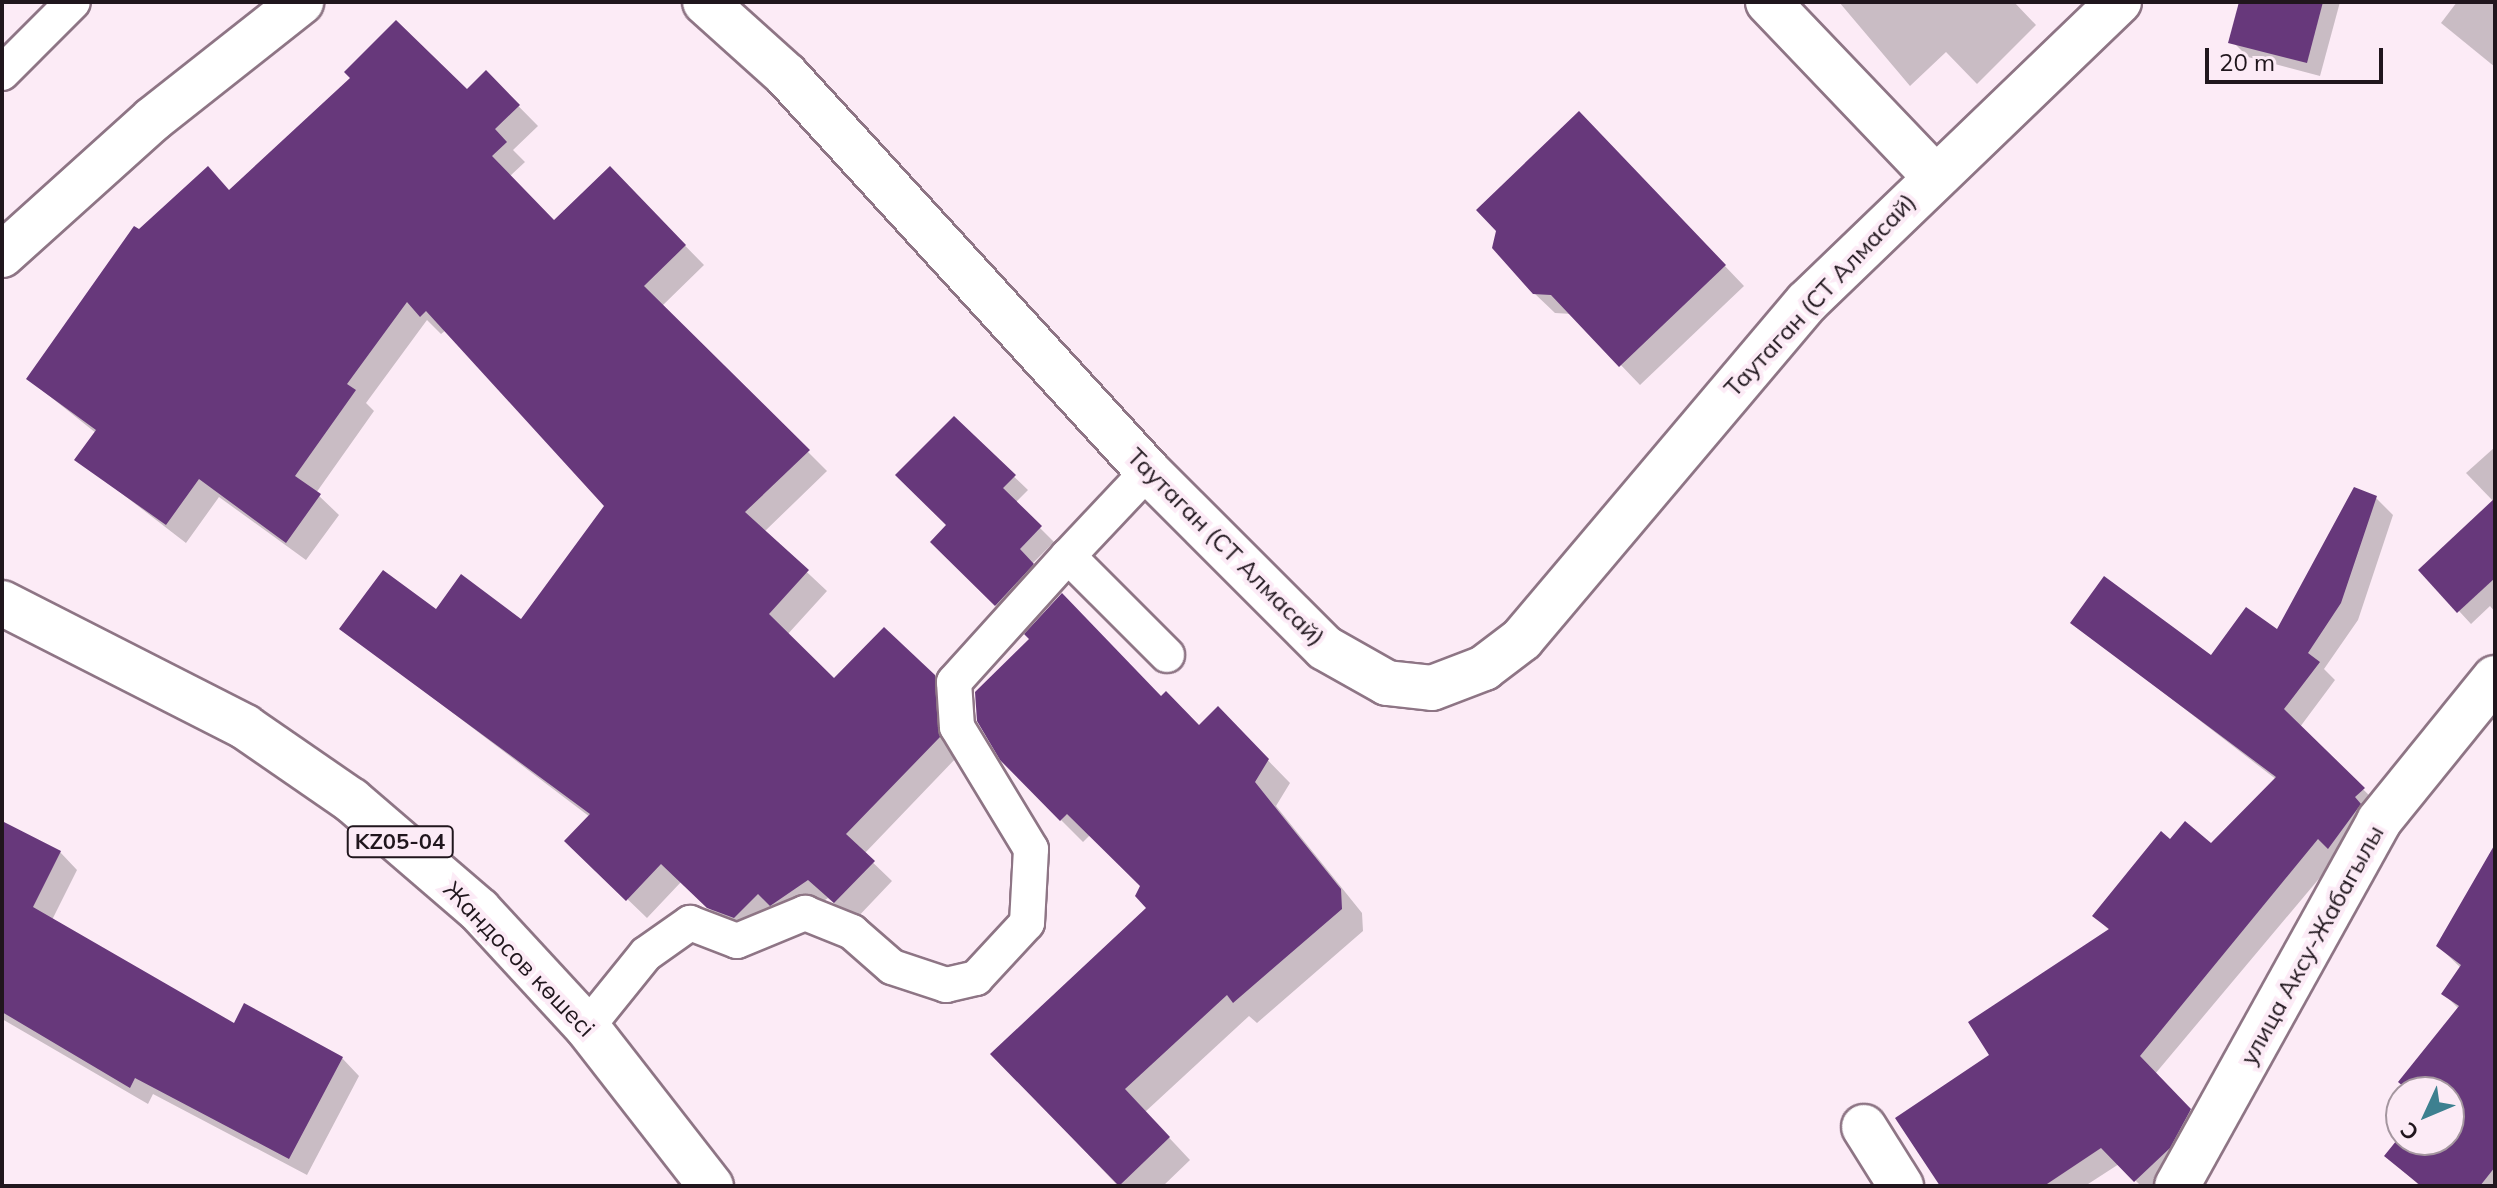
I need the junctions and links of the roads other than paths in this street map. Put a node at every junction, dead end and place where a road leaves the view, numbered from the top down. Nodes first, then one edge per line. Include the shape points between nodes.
1 (73, 2) edge
2 (705, 2) edge
3 (1768, 2) edge
4 (2119, 2) edge
5 (283, 7) edge
6 (2, 73) edge
7 (1934, 176) junction
8 (2, 255) edge
9 (1148, 471) junction
10 (1068, 556) junction
11 (2, 603) edge
12 (1167, 655) dead end
13 (2495, 678) edge
14 (587, 1027) junction
15 (1864, 1127) dead end
16 (711, 1186) edge
17 (1901, 1186) edge
18 (2177, 1186) edge

1 - 6 lane
2 - 9 street, Таутаган (СТ Алмасай) via 786,75
3 - 7 street
4 - 7 street, Таутаган (СТ Алмасай)
5 - 8 street
7 - 9 street, Таутаган (СТ Алмасай) via 1807,302 1522,639 1484,668 1432,688 1387,683 1325,648
9 - 10 lane
10 - 12 lane
10 - 14 lane via 954,682 957,727 1031,849 1027,923 1004,954 976,978 946,985 892,967 852,932 805,913 737,941 690,923 646,954
11 - 14 street, Жандосов көшесі / KZ05-04 via 245,727 351,800 479,910
13 - 18 street, улица Аксу-Жабагылы via 2379,821
14 - 16 street, Жандосов көшесі / KZ05-04
15 - 17 street

